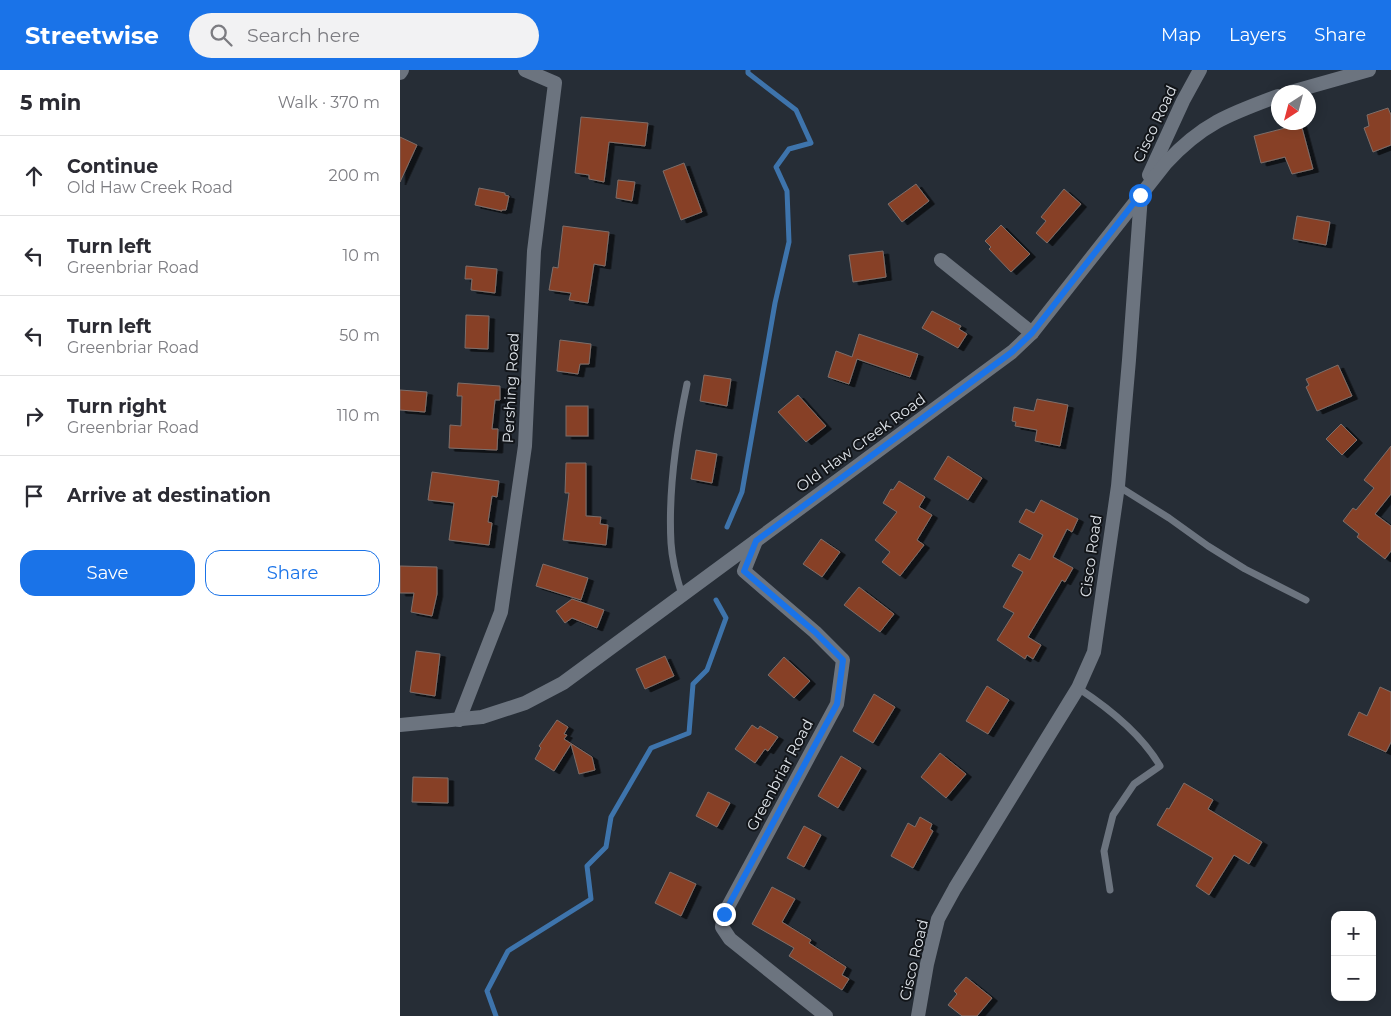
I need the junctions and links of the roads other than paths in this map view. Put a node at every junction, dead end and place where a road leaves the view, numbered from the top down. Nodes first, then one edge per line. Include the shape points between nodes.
1 (402, 70) edge
2 (525, 70) edge
3 (1200, 70) edge
4 (1369, 70) edge
5 (400, 73) edge
6 (1315, 85) edge
7 (1271, 99) edge
8 (1140, 195) junction
9 (941, 260) dead end
10 (1032, 333) junction
11 (687, 384) dead end
12 (1118, 486) junction
13 (756, 541) junction
14 (682, 596) junction
15 (1306, 600) dead end
16 (1078, 688) junction
17 (459, 720) junction
18 (400, 725) edge
19 (1110, 890) dead end
20 (826, 1016) edge
21 (918, 1016) edge

1 - 5 street
2 - 17 street, Pershing Road via 555,83 534,251 525,446 501,612
3 - 8 street, Cisco Road
4 - 6 street
7 - 8 street, Old Haw Creek Road via 1224,117 1197,134 1180,147
8 - 10 street, Old Haw Creek Road
8 - 12 street, Cisco Road
9 - 10 street
10 - 13 street, Old Haw Creek Road via 1012,352
11 - 14 lane via 679,421 671,511 671,544
12 - 15 lane via 1245,569
12 - 16 street, Cisco Road via 1094,652
13 - 14 street, Old Haw Creek Road
13 - 20 street, Greenbriar Road via 744,571 843,660 837,704 724,914 722,927 730,939
14 - 17 street, Old Haw Creek Road via 544,694 507,710
16 - 19 lane via 1117,717 1154,755 1160,766 1134,784 1113,815 1104,851
16 - 21 street, Cisco Road via 938,920
17 - 18 street, Old Haw Creek Road

